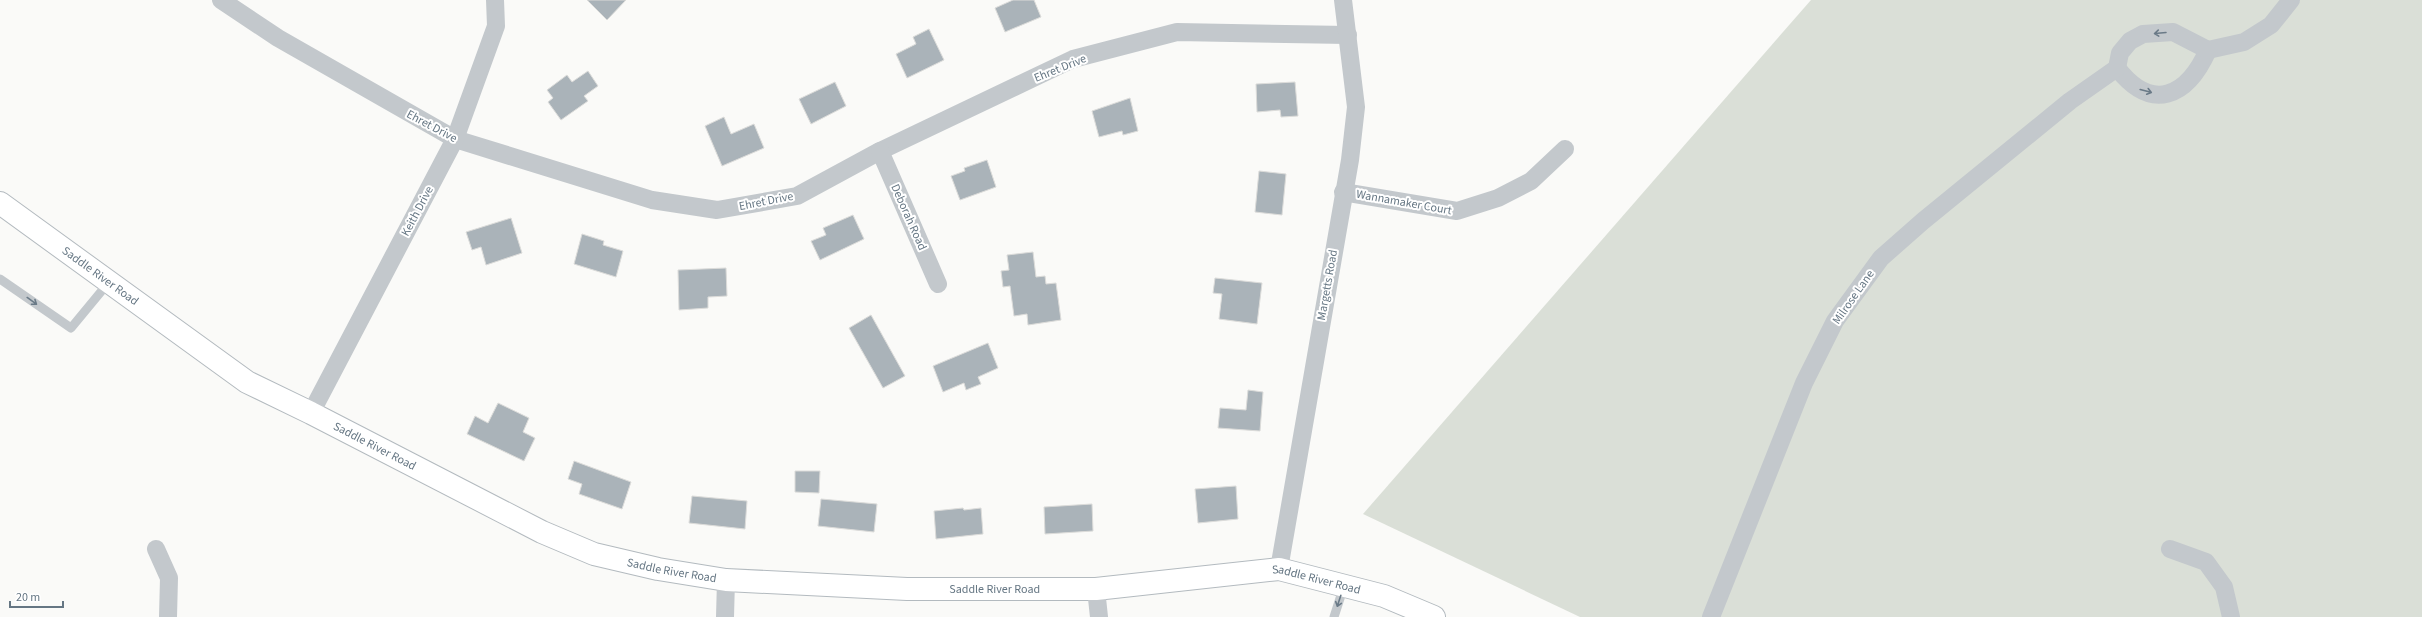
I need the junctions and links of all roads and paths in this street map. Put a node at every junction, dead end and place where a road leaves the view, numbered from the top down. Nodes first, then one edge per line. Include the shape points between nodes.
1 (221, 0) edge
2 (495, 0) edge
3 (1342, 0) edge
4 (2291, 0) edge
5 (1348, 35) junction
6 (2208, 50) junction
7 (2117, 68) junction
8 (455, 139) junction
9 (1565, 149) dead end
10 (880, 151) junction
11 (1343, 192) junction
12 (0, 203) edge
13 (0, 279) edge
14 (109, 282) junction
15 (938, 284) dead end
16 (311, 413) junction
17 (156, 549) dead end
18 (2170, 549) dead end
19 (1279, 569) junction
20 (726, 580) junction
21 (1344, 586) junction
22 (1096, 589) junction
23 (168, 617) edge
24 (725, 617) edge
25 (1099, 617) edge
26 (1334, 617) edge
27 (1434, 617) edge
28 (1711, 617) edge
29 (2231, 617) edge

1 - 8 street, Ehret Drive via 278,38
2 - 8 street, Keith Drive via 496,26
3 - 5 street, Margetts Road
4 - 6 street via 2271,24 2244,42
5 - 10 street, Ehret Drive via 1177,32 1073,59
5 - 11 street, Margetts Road via 1356,106 1350,160
6 -> 7 street via 2173,32 2142,34 2130,41 2120,53
7 -> 6 street via 2128,83 2142,91 2160,95 2177,92 2201,66
7 - 28 street, Milrose Lane via 2070,101 1881,258 1835,321 1804,383
8 - 10 street, Ehret Drive via 652,200 718,210 797,196
8 - 16 street, Keith Drive
9 - 11 street, Wannamaker Court via 1531,181 1498,198 1457,211
10 - 15 street, Deborah Road
11 - 19 street, Margetts Road
12 - 14 main road, Saddle River Road
13 -> 14 lane via 71,328
14 - 16 main road, Saddle River Road via 247,382
16 - 20 main road, Saddle River Road via 542,532 594,554 658,569
17 - 23 street via 169,578
18 - 29 street via 2206,562 2224,586
19 - 21 main road, Saddle River Road
19 - 22 main road, Saddle River Road
20 - 22 main road, Saddle River Road via 908,589
20 - 24 street
21 -> 26 lane
21 - 27 main road, Saddle River Road via 1384,596
22 - 25 street

